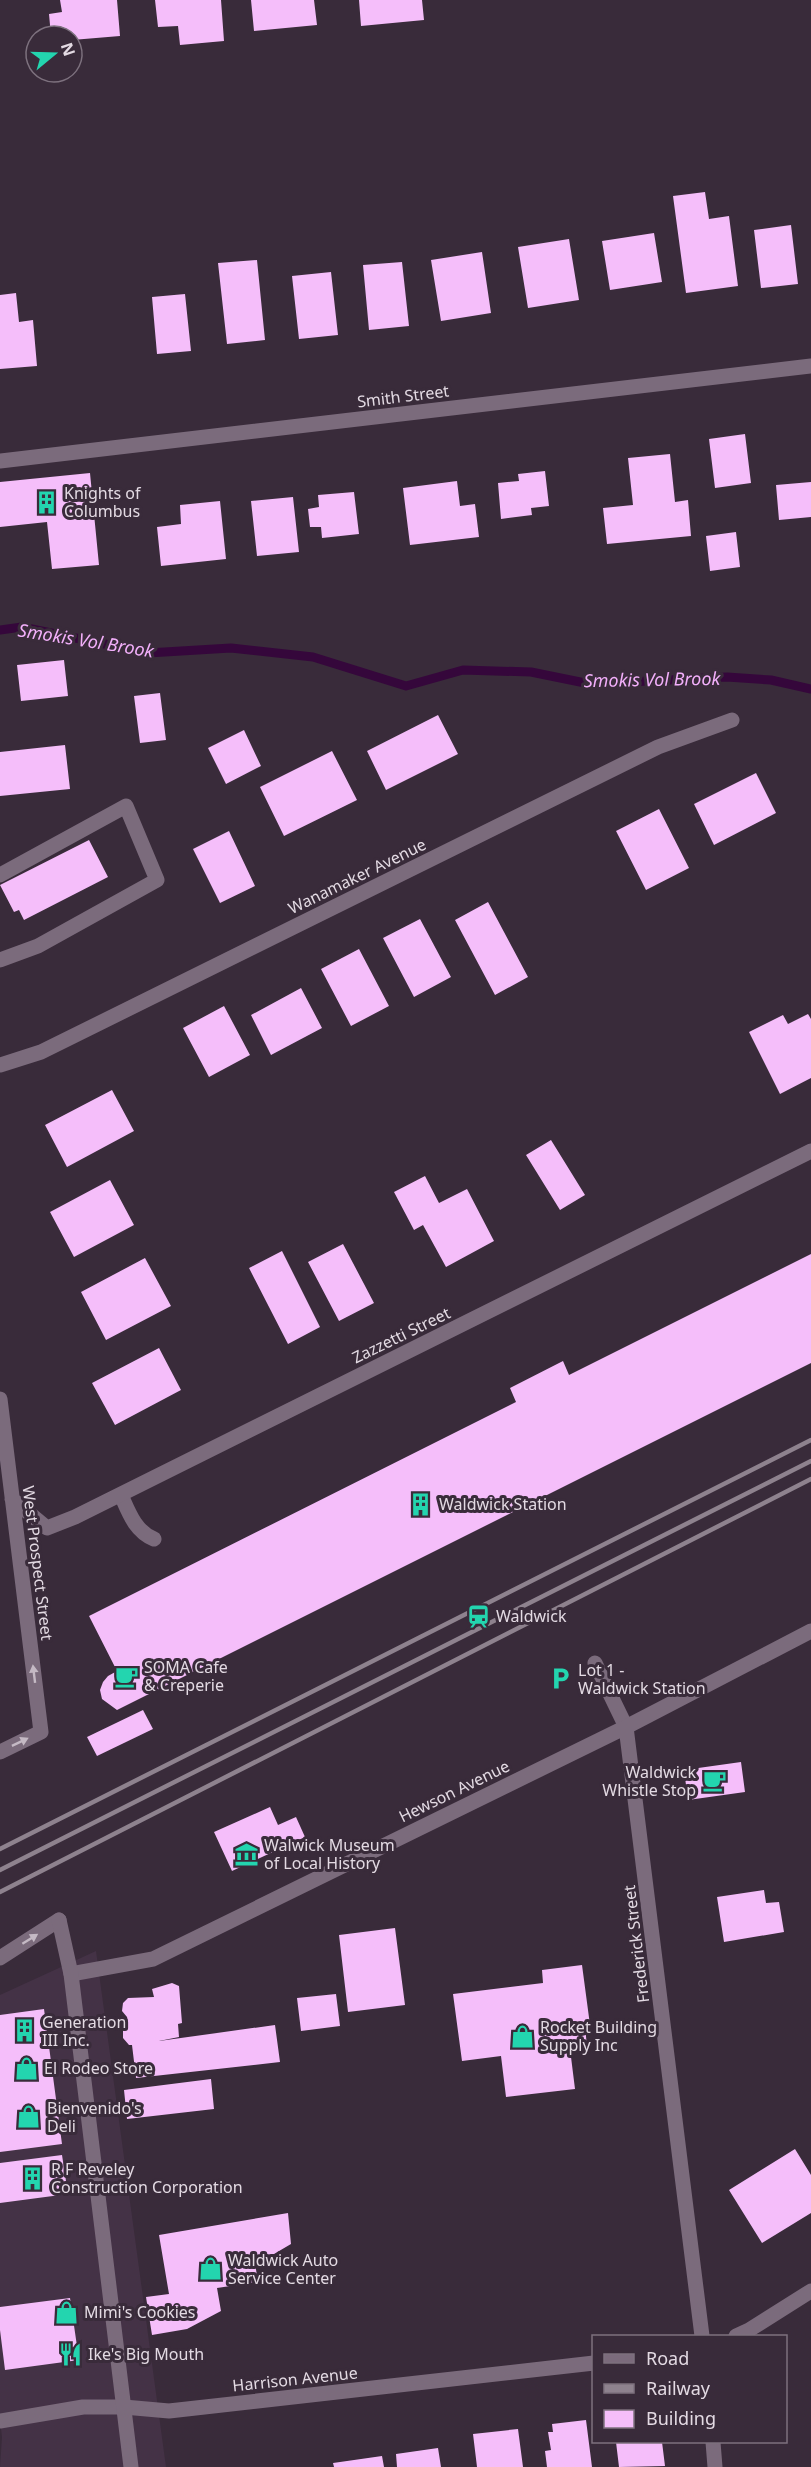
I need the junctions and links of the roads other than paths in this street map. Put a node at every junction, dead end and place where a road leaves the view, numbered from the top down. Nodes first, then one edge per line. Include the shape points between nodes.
1 (811, 366) edge
2 (0, 461) edge
3 (732, 720) dead end
4 (0, 875) edge
5 (0, 960) edge
6 (0, 1065) edge
7 (811, 1151) edge
8 (0, 1399) edge
9 (121, 1495) junction
10 (6, 1499) edge
11 (154, 1539) dead end
12 (811, 1631) edge
13 (595, 1663) dead end
14 (626, 1727) junction
15 (0, 1752) edge
16 (0, 1958) edge
17 (71, 1974) junction
18 (811, 2291) edge
19 (702, 2335) edge
20 (739, 2335) edge
21 (592, 2363) edge
22 (124, 2407) junction
23 (0, 2421) edge
24 (713, 2443) edge
25 (131, 2467) edge
26 (715, 2467) edge

1 - 2 street, Smith Street
3 - 6 street, Wanamaker Avenue via 658,747 41,1052
4 - 5 street via 126,806 157,880 38,946
7 - 9 street, Zazzetti Street
8 - 10 street, West Prospect Street
9 - 10 street, Zazzetti Street via 47,1528
9 - 11 street via 137,1528
15 -> 10 street, West Prospect Street via 41,1732
12 - 14 street, Hewson Avenue
13 - 14 street, Frederick Street
14 - 17 street, Hewson Avenue via 153,1959
14 - 19 street, Frederick Street
16 -> 17 street via 59,1920
17 - 22 street
18 - 20 street
21 - 22 street, Harrison Avenue via 169,2411
22 - 23 street, Harrison Avenue via 83,2408
22 - 25 street
24 - 26 street

